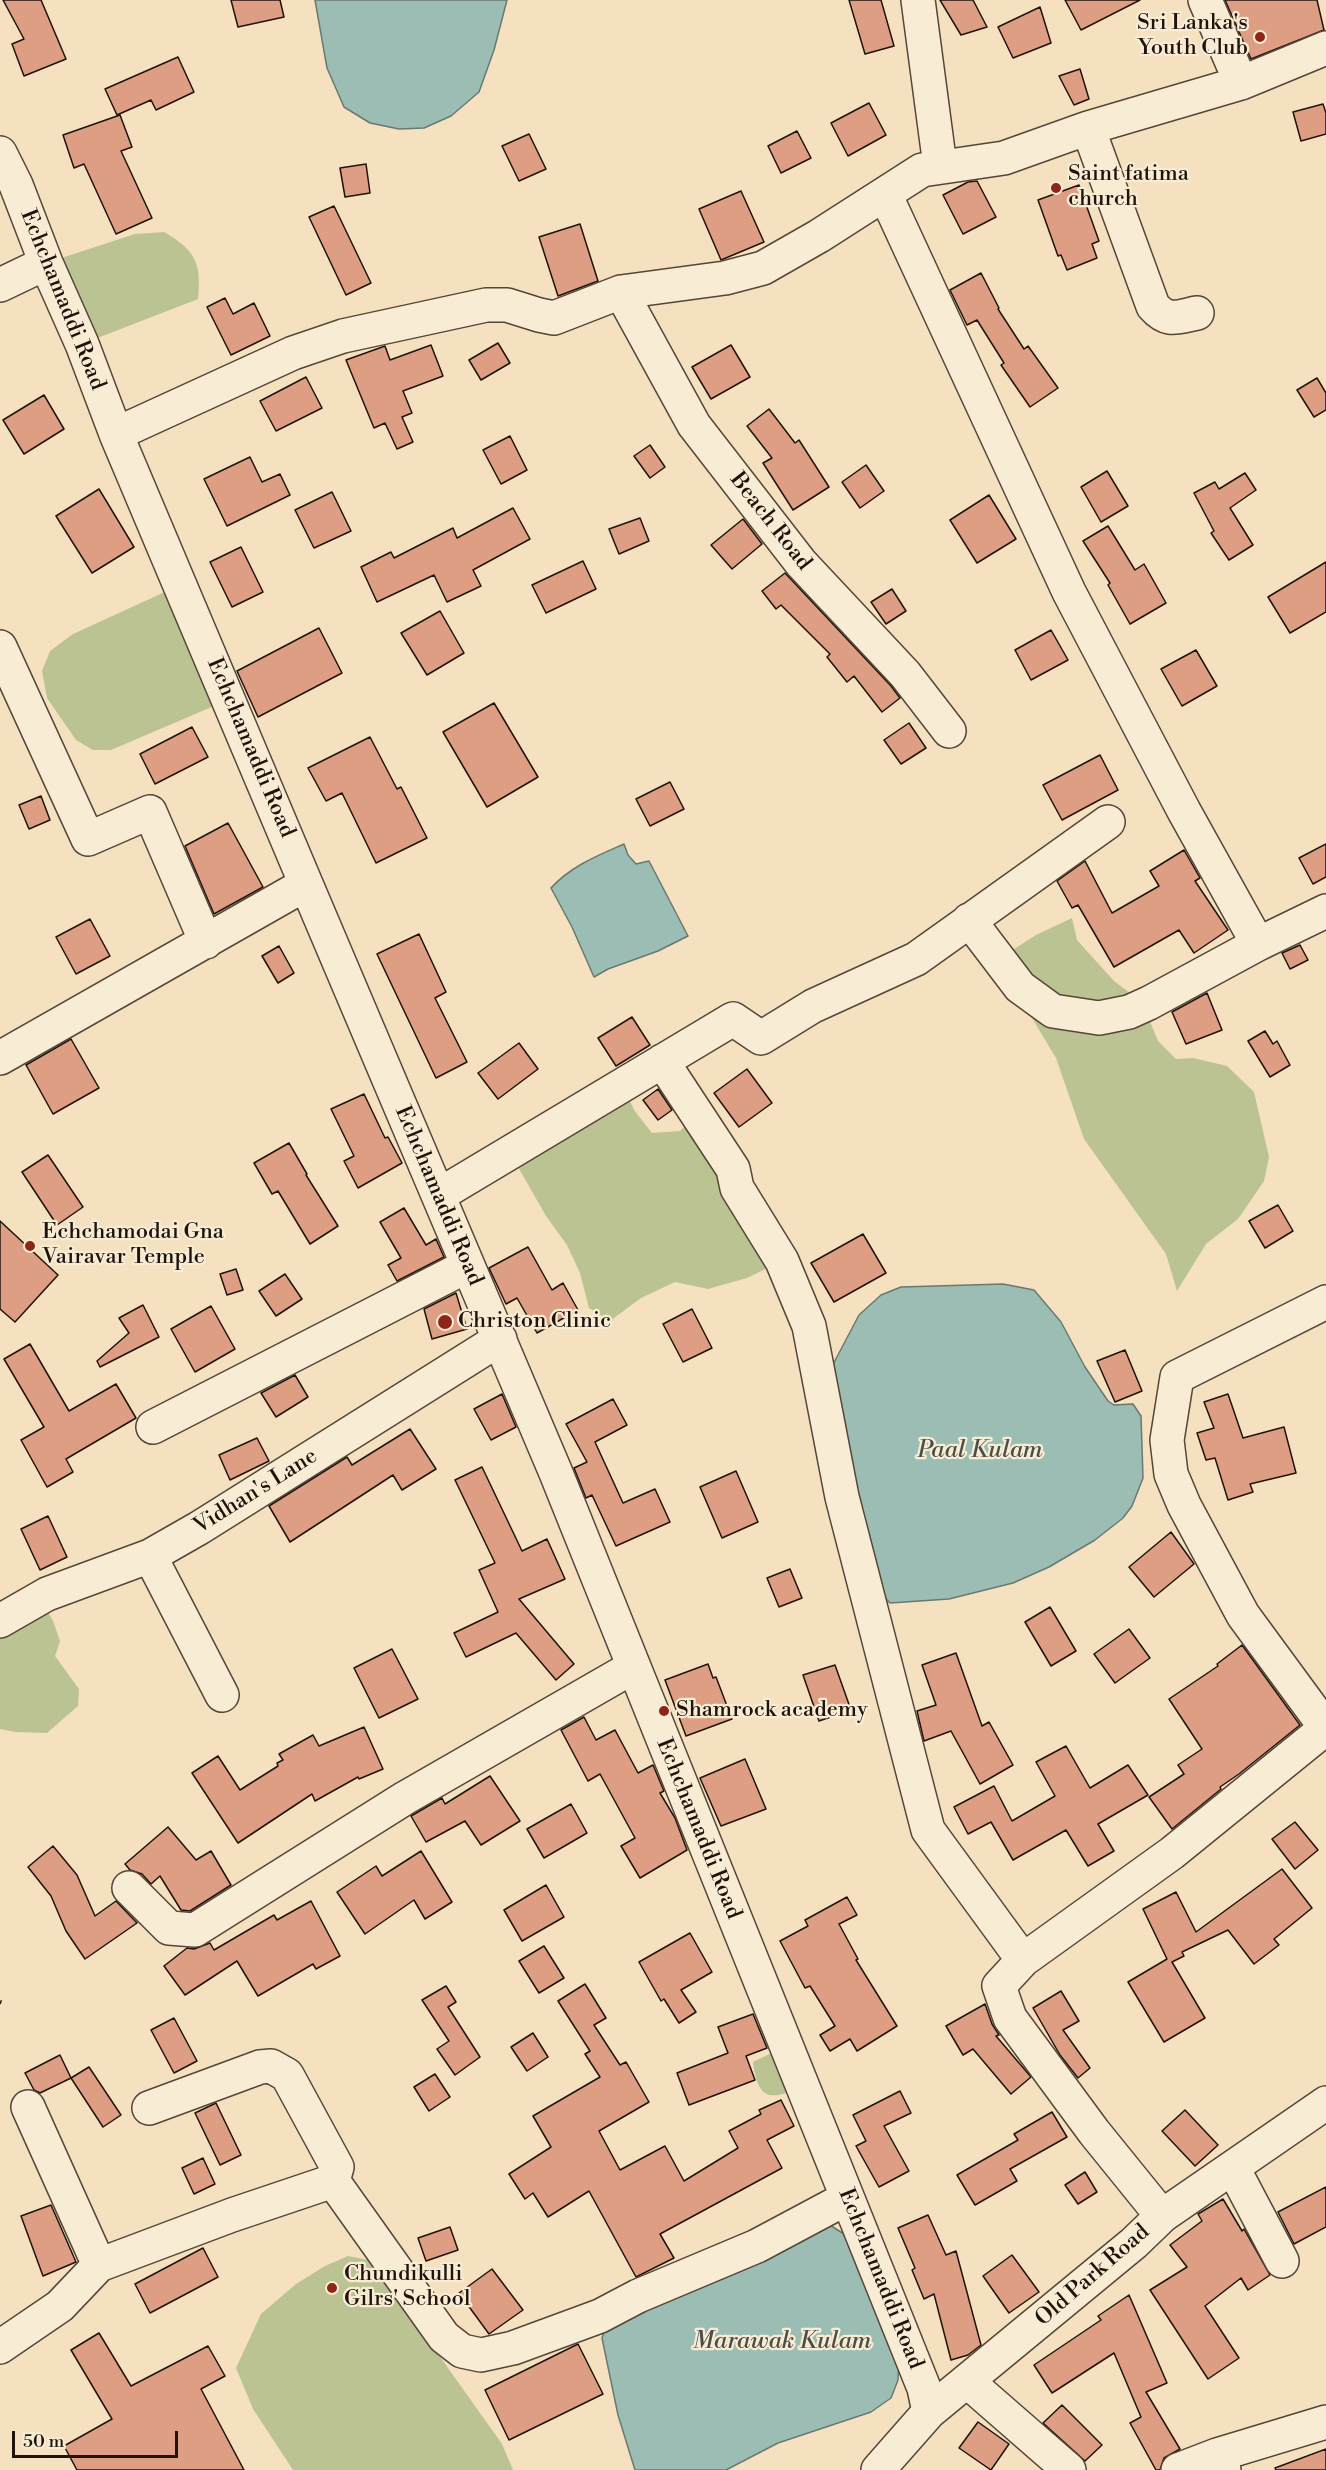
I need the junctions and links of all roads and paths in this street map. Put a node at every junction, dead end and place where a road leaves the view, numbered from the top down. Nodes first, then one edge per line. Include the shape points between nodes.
1 (918, 0) edge
2 (1205, 0) edge
3 (1326, 48) edge
4 (1241, 83) junction
5 (1088, 128) junction
6 (0, 153) edge
7 (940, 166) junction
8 (885, 194) junction
9 (46, 262) junction
10 (0, 285) edge
11 (621, 292) junction
12 (1197, 313) dead end
13 (116, 434) junction
14 (0, 647) edge
15 (949, 731) dead end
16 (1108, 822) dead end
17 (306, 884) junction
18 (1326, 911) edge
19 (969, 920) junction
20 (206, 942) junction
21 (1258, 944) junction
22 (0, 1058) edge
23 (662, 1061) junction
24 (439, 1195) junction
25 (467, 1266) junction
26 (1326, 1302) edge
27 (500, 1339) junction
28 (153, 1427) dead end
29 (150, 1556) junction
30 (0, 1621) edge
31 (633, 1667) junction
32 (222, 1695) dead end
33 (1326, 1728) edge
34 (129, 1888) dead end
35 (1023, 1960) junction
36 (1326, 2103) edge
37 (28, 2107) dead end
38 (148, 2108) dead end
39 (1233, 2168) junction
40 (333, 2181) junction
41 (847, 2198) junction
42 (1162, 2216) junction
43 (1282, 2261) dead end
44 (99, 2265) junction
45 (0, 2347) edge
46 (968, 2382) junction
47 (929, 2412) junction
48 (1326, 2422) edge
49 (1220, 2463) edge
50 (878, 2470) edge
51 (1068, 2470) edge
52 (1178, 2470) edge

1 - 7 street
2 - 4 street
3 - 4 street
4 - 5 street
5 - 7 street via 1004,158
5 - 12 street via 1153,306 1162,316 1173,318
6 - 9 street, Echchamaddi Road
7 - 8 street via 922,170
8 - 11 street via 763,268 725,278
8 - 21 street via 1069,592
9 - 10 street
9 - 13 street, Echchamaddi Road
11 - 13 street via 555,318 507,304 486,305 343,336 293,353
11 - 15 street, Beach Road via 694,425 801,563 905,674
13 - 17 street, Echchamaddi Road
14 - 20 street via 88,839 150,812
16 - 19 street
17 - 20 street
17 - 24 street, Echchamaddi Road
18 - 21 street
19 - 21 street via 1020,987 1053,1011 1100,1018 1149,1003
19 - 23 street via 916,959 813,1006 761,1038 733,1019
20 - 22 street
23 - 24 street
23 - 35 street via 733,1168 737,1188 782,1261 809,1326 842,1497 928,1830
24 - 25 street, Echchamaddi Road
25 - 27 street, Echchamaddi Road
25 - 28 street
26 - 33 street via 1177,1377 1167,1440 1171,1474 1184,1505 1243,1615
27 - 29 street, Vidhan's Lane
27 - 31 street, Echchamaddi Road
29 - 30 street, Vidhan's Lane via 47,1594
29 - 32 street
31 - 34 street via 405,1798 195,1930 169,1928
31 - 41 street, Echchamaddi Road
33 - 35 street via 1172,1853
35 - 42 street via 999,1986 1010,2018
36 - 39 street, Old Park Road
37 - 44 street
38 - 40 street via 271,2066 287,2075 337,2167
39 - 42 street, Old Park Road
39 - 43 street
40 - 41 street via 444,2337 462,2350 481,2355 513,2348 600,2316 757,2246
40 - 44 street
41 - 47 street, Echchamaddi Road via 924,2388
42 - 46 street, Old Park Road
44 - 45 street via 60,2307
46 - 47 street, Old Park Road
46 - 51 street
47 - 50 street, Old Park Road
48 - 49 street
49 - 52 street

